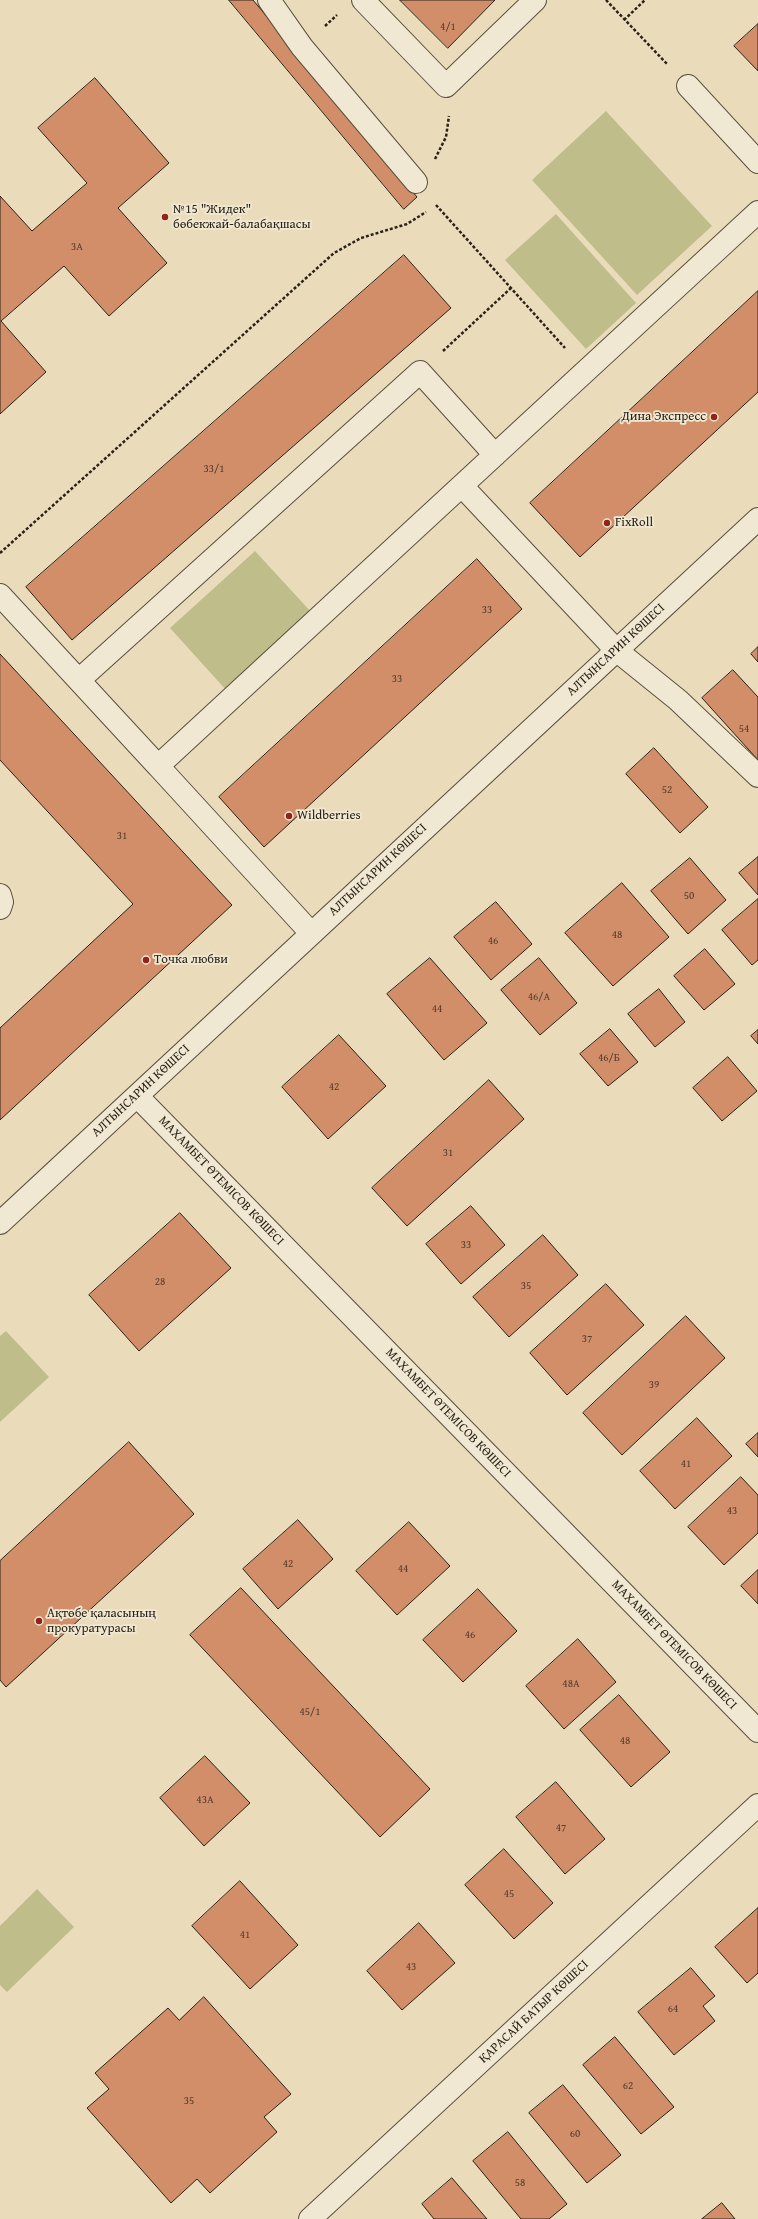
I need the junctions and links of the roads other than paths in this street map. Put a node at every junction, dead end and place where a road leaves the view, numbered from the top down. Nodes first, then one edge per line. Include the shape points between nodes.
1 (269, 0) edge
2 (363, 0) edge
3 (535, 0) edge
4 (688, 86) road end
5 (758, 162) edge
6 (416, 182) road end
7 (758, 212) edge
8 (495, 455) junction
9 (462, 486) junction
10 (758, 519) edge
11 (0, 595) edge
12 (616, 650) junction
13 (79, 680) junction
14 (158, 766) junction
15 (758, 776) edge
16 (0, 895) edge
17 (0, 908) edge
18 (311, 933) junction
19 (137, 1096) junction
20 (0, 1223) edge
21 (758, 1731) edge
22 (758, 1805) edge
23 (310, 2219) edge

1 - 6 street via 302,47
2 - 3 street via 446,86
4 - 5 street
7 - 8 street
8 - 9 street
8 - 13 street via 420,372
9 - 12 street
9 - 14 street
10 - 12 street, АЛТЫНСАРИН КӨШЕСІ
11 - 13 street
12 - 15 street via 678,700
12 - 18 street, АЛТЫНСАРИН КӨШЕСІ
13 - 14 street
14 - 18 street
16 - 17 street
18 - 19 street, АЛТЫНСАРИН КӨШЕСІ
19 - 20 street, АЛТЫНСАРИН КӨШЕСІ
19 - 21 street, МАХАМБЕТ ӨТЕМІСОВ КӨШЕСІ
22 - 23 street, ҚАРАСАЙ БАТЫР КӨШЕСІ

